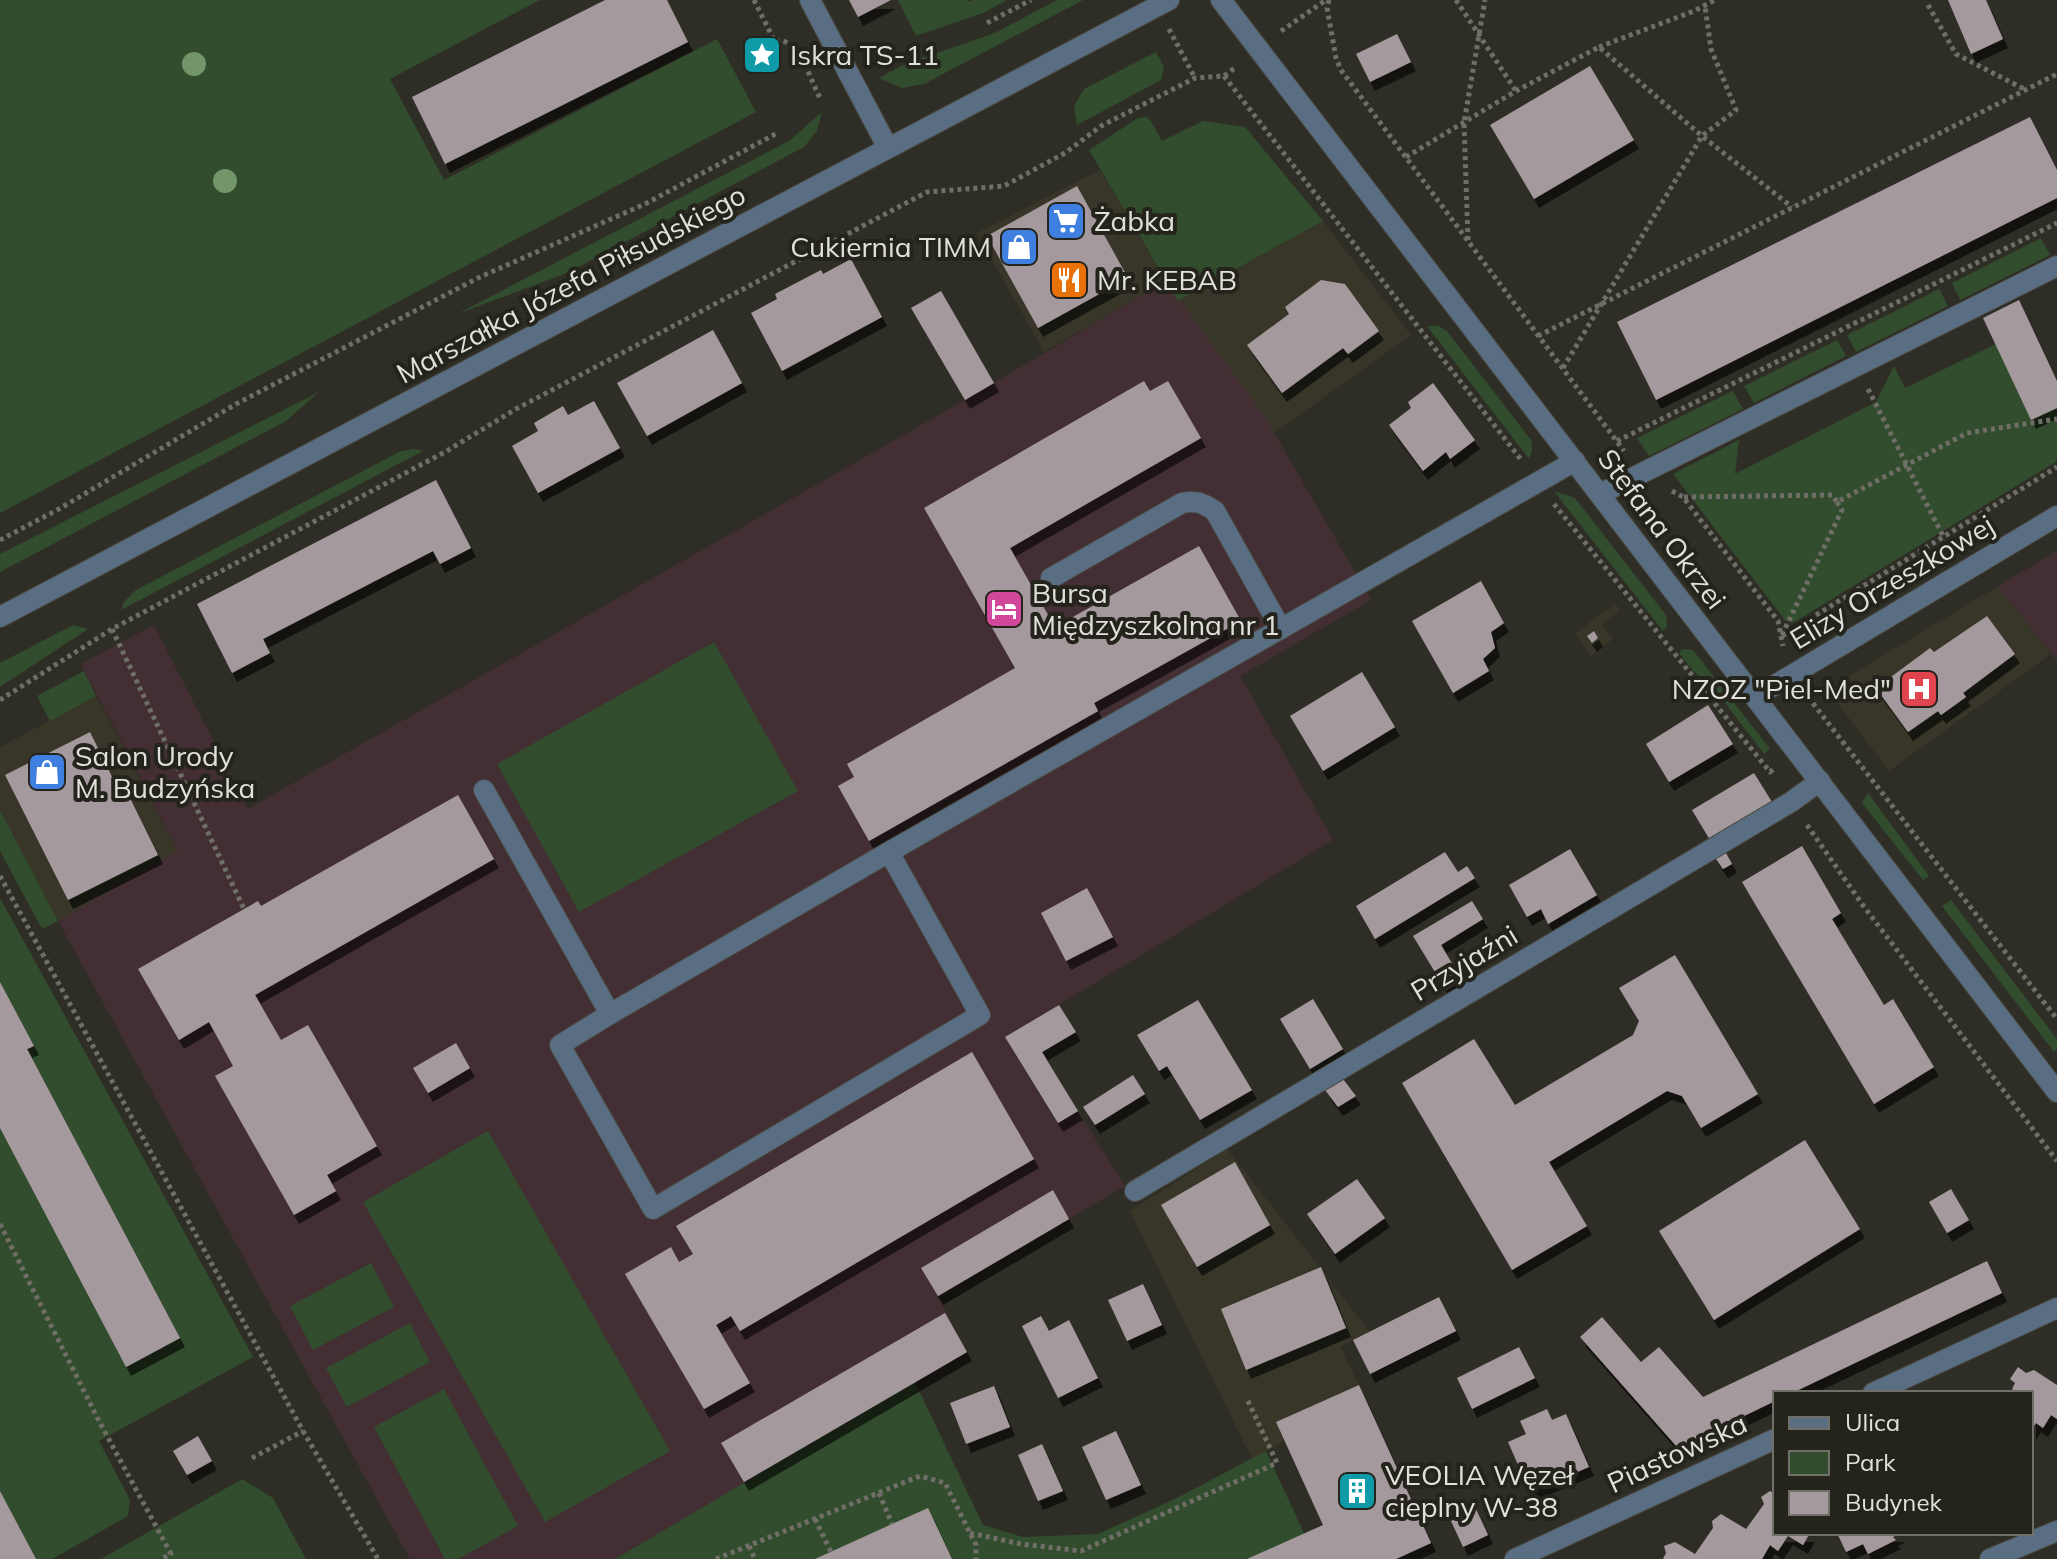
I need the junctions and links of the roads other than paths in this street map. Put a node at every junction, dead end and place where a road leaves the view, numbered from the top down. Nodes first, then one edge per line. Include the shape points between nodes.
1 (810, 0) edge
2 (1169, 0) edge
3 (1221, 0) edge
4 (888, 148) junction
5 (2057, 266) edge
6 (1575, 461) junction
7 (1600, 494) junction
8 (2057, 516) edge
9 (1051, 578) dead end
10 (0, 617) edge
11 (1281, 629) junction
12 (1755, 697) junction
13 (1820, 781) junction
14 (484, 790) dead end
15 (889, 852) junction
16 (610, 1014) junction
17 (2057, 1092) edge
18 (1135, 1191) dead end
19 (2057, 1308) edge
20 (1877, 1391) edge
21 (1773, 1440) edge
22 (2057, 1531) edge
23 (1515, 1559) edge
24 (1990, 1559) edge

1 - 4 street
2 - 4 street, Marszałka Józefa Piłsudskiego
3 - 6 street, Stefana Okrzei
4 - 10 street, Marszałka Józefa Piłsudskiego
5 - 7 street
6 - 7 street, Stefana Okrzei
6 - 11 street
7 - 12 street, Stefana Okrzei
8 - 12 street, Elizy Orzeszkowej
9 - 11 street via 1193,501 1215,511
11 - 15 street
12 - 13 street, Stefana Okrzei
13 - 17 street, Stefana Okrzei
13 - 18 street, Przyjaźni
14 - 16 street
15 - 16 street
15 - 16 street via 980,1015 653,1209 560,1045
19 - 20 street
21 - 23 street, Piastowska
22 - 24 street

